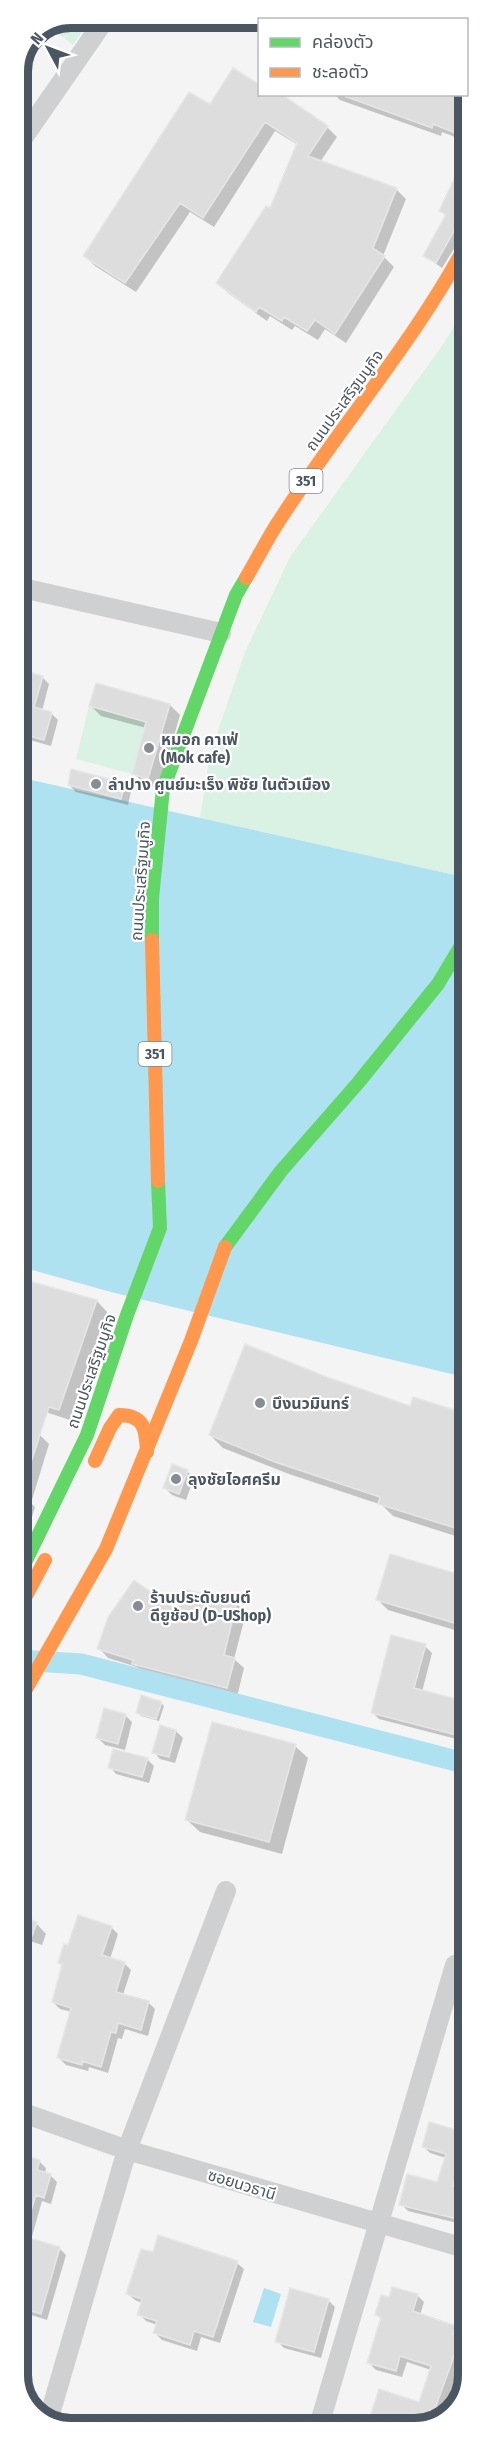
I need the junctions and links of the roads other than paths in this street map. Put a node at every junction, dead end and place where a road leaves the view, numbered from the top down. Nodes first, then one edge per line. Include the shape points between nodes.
1 (99, 28) edge
2 (28, 131) edge
3 (457, 262) edge
4 (28, 590) edge
5 (221, 633) junction
6 (457, 952) edge
7 (147, 1452) junction
8 (86, 1478) dead end
9 (52, 1548) dead end
10 (29, 1555) edge
11 (29, 1591) edge
12 (29, 1684) edge
13 (226, 1891) dead end
14 (455, 1965) dead end
15 (29, 2115) edge
16 (127, 2150) junction
17 (377, 2224) junction
18 (458, 2246) edge
19 (50, 2413) edge
20 (321, 2418) edge

1 - 2 street
3 - 5 main road, ถนนประเสริฐมนูกิจ / 351 via 385,373 287,510 236,595
4 - 5 street
5 - 10 main road, ถนนประเสริฐมนูกิจ / 351 via 163,789 152,898 160,1228 87,1435
6 - 7 main road via 438,984 281,1171 223,1249
7 - 8 main road via 147,1432 140,1419 120,1415
7 - 12 main road via 106,1549
9 - 11 main road
13 - 16 street
14 - 17 street
15 - 16 street, ซอยนวธานี
16 - 17 street, ซอยนวธานี
16 - 19 street
17 - 18 street, ซอยนวธานี
17 - 20 street

